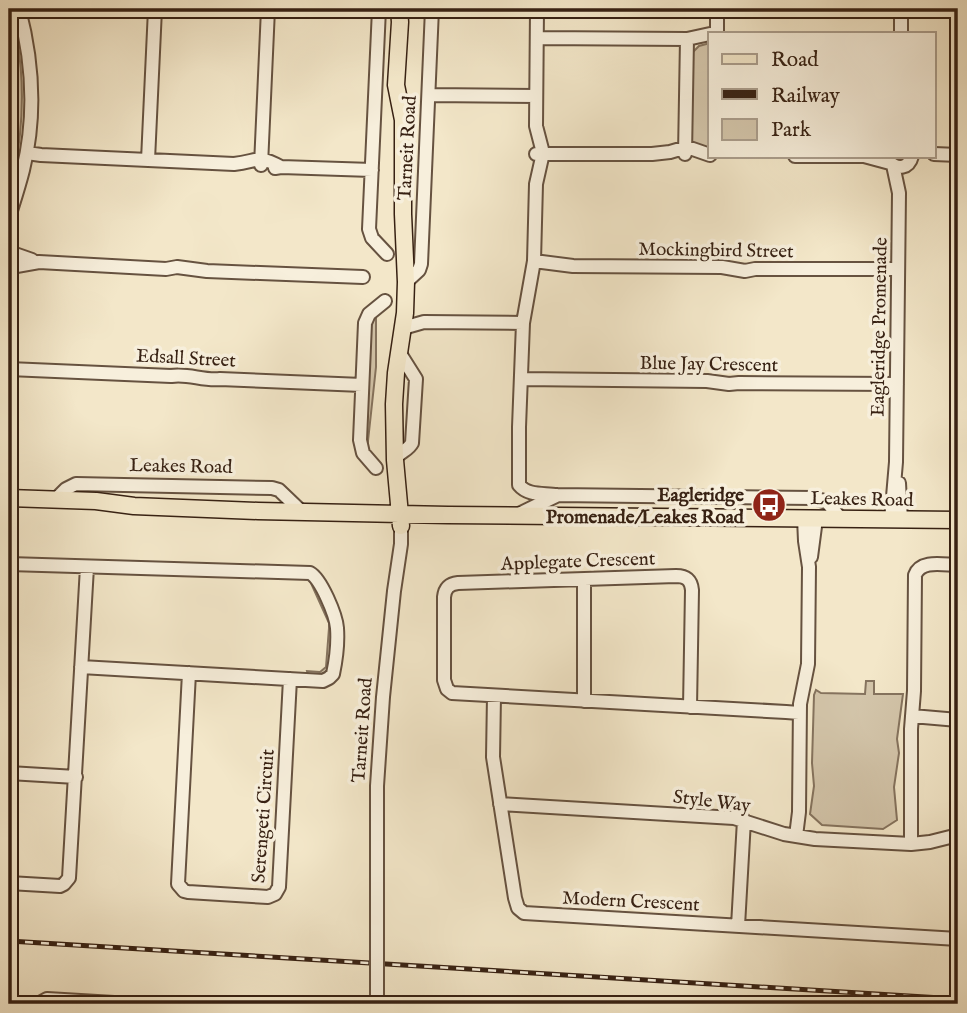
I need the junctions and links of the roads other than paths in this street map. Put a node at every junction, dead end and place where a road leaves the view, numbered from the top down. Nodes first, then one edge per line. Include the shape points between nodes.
1 (19, 9) edge
2 (155, 9) edge
3 (268, 9) edge
4 (379, 9) edge
5 (399, 9) edge
6 (432, 9) edge
7 (537, 9) edge
8 (717, 9) edge
9 (901, 9) edge
10 (715, 32) edge
11 (901, 32) edge
12 (708, 34) edge
13 (537, 37) junction
14 (687, 39) junction
15 (708, 40) edge
16 (429, 96) junction
17 (536, 96) junction
18 (685, 150) junction
19 (27, 153) junction
20 (540, 154) junction
21 (708, 155) edge
22 (936, 155) edge
23 (958, 155) edge
24 (148, 160) junction
25 (910, 160) edge
26 (890, 161) edge
27 (261, 162) junction
28 (372, 170) junction
29 (899, 193) junction
30 (12, 197) edge
31 (9, 217) edge
32 (387, 254) dead end
33 (10, 255) edge
34 (534, 261) junction
35 (898, 269) junction
36 (363, 278) dead end
37 (406, 282) junction
38 (385, 301) dead end
39 (404, 321) junction
40 (523, 323) junction
41 (9, 369) edge
42 (521, 379) junction
43 (897, 384) junction
44 (362, 385) junction
45 (376, 468) dead end
46 (557, 495) junction
47 (9, 498) edge
48 (55, 500) junction
49 (134, 506) junction
50 (9, 508) edge
51 (302, 512) junction
52 (515, 515) junction
53 (810, 519) junction
54 (841, 519) junction
55 (400, 520) junction
56 (896, 520) junction
57 (958, 520) edge
58 (9, 564) edge
59 (958, 565) edge
60 (87, 567) junction
61 (584, 580) junction
62 (81, 667) junction
63 (189, 673) junction
64 (290, 679) junction
65 (494, 696) junction
66 (584, 701) junction
67 (690, 707) junction
68 (799, 713) junction
69 (912, 716) junction
70 (958, 720) edge
71 (9, 773) edge
72 (76, 777) junction
73 (500, 804) junction
74 (744, 820) junction
75 (958, 835) edge
76 (796, 836) junction
77 (911, 844) junction
78 (9, 883) edge
79 (738, 926) junction
80 (958, 939) edge
81 (38, 1004) edge
82 (131, 1004) edge
83 (377, 1004) edge

1 - 19 street via 31,78
2 - 24 street
3 - 27 street
4 - 28 street, Tarneit Road
5 - 37 main road, Tarneit Road via 396,85 402,120
6 - 16 street, Tarneit Road
7 - 13 street
8 - 10 street
9 - 11 street
12 - 14 street
13 - 14 street
13 - 17 street
14 - 15 street
14 - 18 street
16 - 17 street
16 - 37 street, Tarneit Road via 421,264
17 - 20 street via 533,137
18 - 20 street
18 - 21 street
19 - 24 street
19 - 30 street
20 - 34 street via 533,169
22 - 23 street
24 - 27 street via 246,168
25 - 26 street via 902,167
25 - 29 street, Eagleridge Promenade
26 - 29 street, Eagleridge Promenade
27 - 28 street via 268,159 281,167
28 - 32 street, Tarneit Road via 369,229
29 - 35 street, Eagleridge Promenade
30 - 31 street
33 - 36 street via 39,262
34 - 35 street, Mockingbird Street via 745,271
34 - 40 street
35 - 43 street, Eagleridge Promenade
37 - 39 main road, Tarneit Road
38 - 44 street via 366,319
39 - 40 street
39 - 55 main road, Tarneit Road via 394,404
40 - 42 street
41 - 44 street, Edsall Street
42 - 43 street, Blue Jay Crescent
42 - 46 street via 518,484 530,493
43 - 56 street, Eagleridge Promenade via 900,488
44 - 45 street via 360,446
46 - 52 street, Leakes Road
46 - 54 street via 814,498 827,502
47 - 48 main road, Leakes Road
48 - 49 main road, Leakes Road
48 - 51 street, Leakes Road via 76,484 272,488
49 - 50 main road, Leakes Road
49 - 51 main road, Leakes Road
51 - 55 main road, Leakes Road
52 - 53 main road, Leakes Road
52 - 55 main road, Leakes Road
53 - 54 main road, Leakes Road
53 - 68 street via 814,539 809,567 808,664
54 - 56 main road, Leakes Road
55 - 83 street, Tarneit Road, bridge via 377,786
56 - 57 main road, Leakes Road
58 - 60 street
59 - 69 street via 927,565 915,573
60 - 62 street
60 - 64 street via 313,574 335,618 334,670 326,680
61 - 65 street, Applegate Crescent via 458,583 445,590 445,687 455,694
61 - 66 street
61 - 67 street, Applegate Crescent via 683,576 690,581
62 - 63 street
62 - 72 street
63 - 64 street
63 - 64 street, Serengeti Circuit via 178,884 188,892 268,897 279,887
65 - 66 street
65 - 73 street, Modern Crescent via 493,757
66 - 67 street
67 - 68 street
68 - 76 street
69 - 70 street
69 - 77 street
71 - 72 street
72 - 78 street via 68,880 60,886
73 - 74 street, Style Way
73 - 79 street, Modern Crescent via 515,898 524,913
74 - 76 street, Style Way
74 - 79 street
75 - 77 street, Style Way
76 - 77 street, Style Way
79 - 80 street, Modern Crescent
81 - 82 street via 47,999

